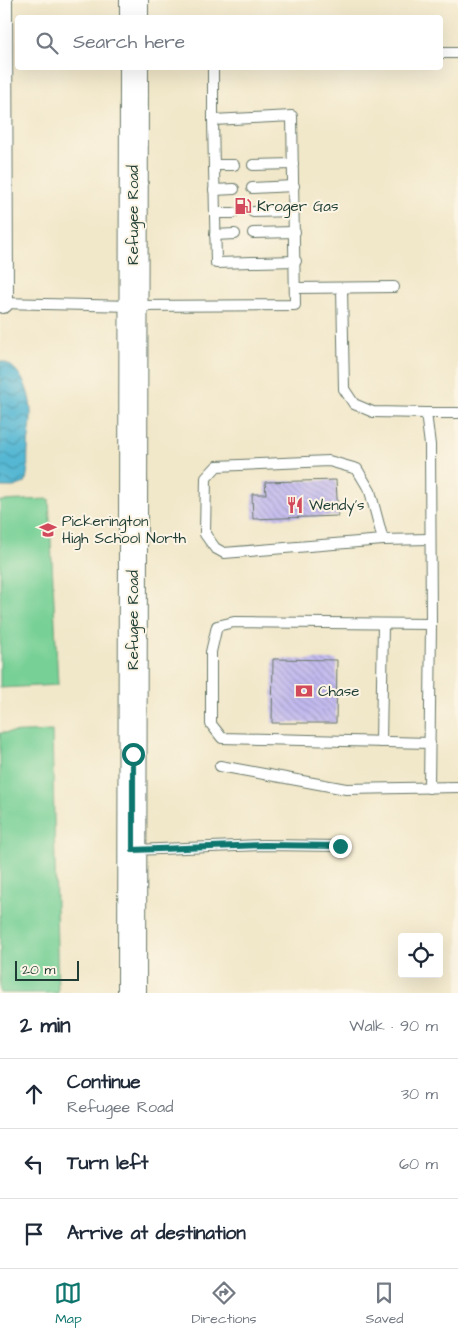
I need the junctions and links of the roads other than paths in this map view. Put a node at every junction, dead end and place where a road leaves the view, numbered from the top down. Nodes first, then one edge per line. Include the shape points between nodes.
1 (2, 0) edge
2 (134, 0) edge
3 (134, 15) edge
4 (443, 53) edge
5 (458, 53) edge
6 (134, 70) edge
7 (213, 70) edge
8 (213, 120) junction
9 (293, 164) junction
10 (214, 165) junction
11 (234, 165) dead end
12 (253, 165) dead end
13 (294, 186) junction
14 (252, 188) dead end
15 (234, 189) dead end
16 (214, 190) junction
17 (294, 211) junction
18 (253, 212) dead end
19 (215, 213) junction
20 (233, 213) dead end
21 (295, 232) junction
22 (235, 234) dead end
23 (253, 234) dead end
24 (215, 235) junction
25 (296, 261) junction
26 (394, 287) dead end
27 (295, 288) junction
28 (342, 288) junction
29 (2, 303) edge
30 (133, 306) junction
31 (426, 413) junction
32 (458, 413) edge
33 (429, 539) junction
34 (383, 540) junction
35 (383, 624) junction
36 (431, 624) junction
37 (381, 742) junction
38 (430, 743) junction
39 (220, 766) dead end
40 (458, 787) edge
41 (429, 788) junction
42 (340, 846) dead end
43 (133, 850) junction
44 (132, 993) edge

1 - 29 street
2 - 3 main road
4 - 5 lane
6 - 30 main road, Refugee Road
7 - 8 lane
8 - 9 lane via 292,116
8 - 10 lane
9 - 12 lane
9 - 13 lane
10 - 11 lane
10 - 16 lane
13 - 14 lane
13 - 17 lane
15 - 16 lane
16 - 19 lane
17 - 18 lane
17 - 21 lane
19 - 20 lane
19 - 24 lane
21 - 23 lane
21 - 25 lane
22 - 24 lane
24 - 25 lane via 216,263
25 - 27 lane
26 - 28 lane
27 - 28 lane
27 - 30 lane via 295,305
28 - 31 lane via 344,389 354,404 373,412
29 - 30 lane
30 - 43 main road, Refugee Road
31 - 32 lane
31 - 33 lane via 430,445
33 - 34 lane
33 - 36 lane
34 - 34 lane via 370,491 357,469 329,461 217,466 206,478 205,534 215,548 224,553
35 - 36 lane
35 - 37 lane
35 - 37 lane via 234,622 217,626 211,652 211,724 222,738
36 - 38 lane
37 - 38 lane
38 - 41 lane
39 - 41 lane via 346,789
40 - 41 lane
42 - 43 lane
43 - 44 main road, Refugee Road

